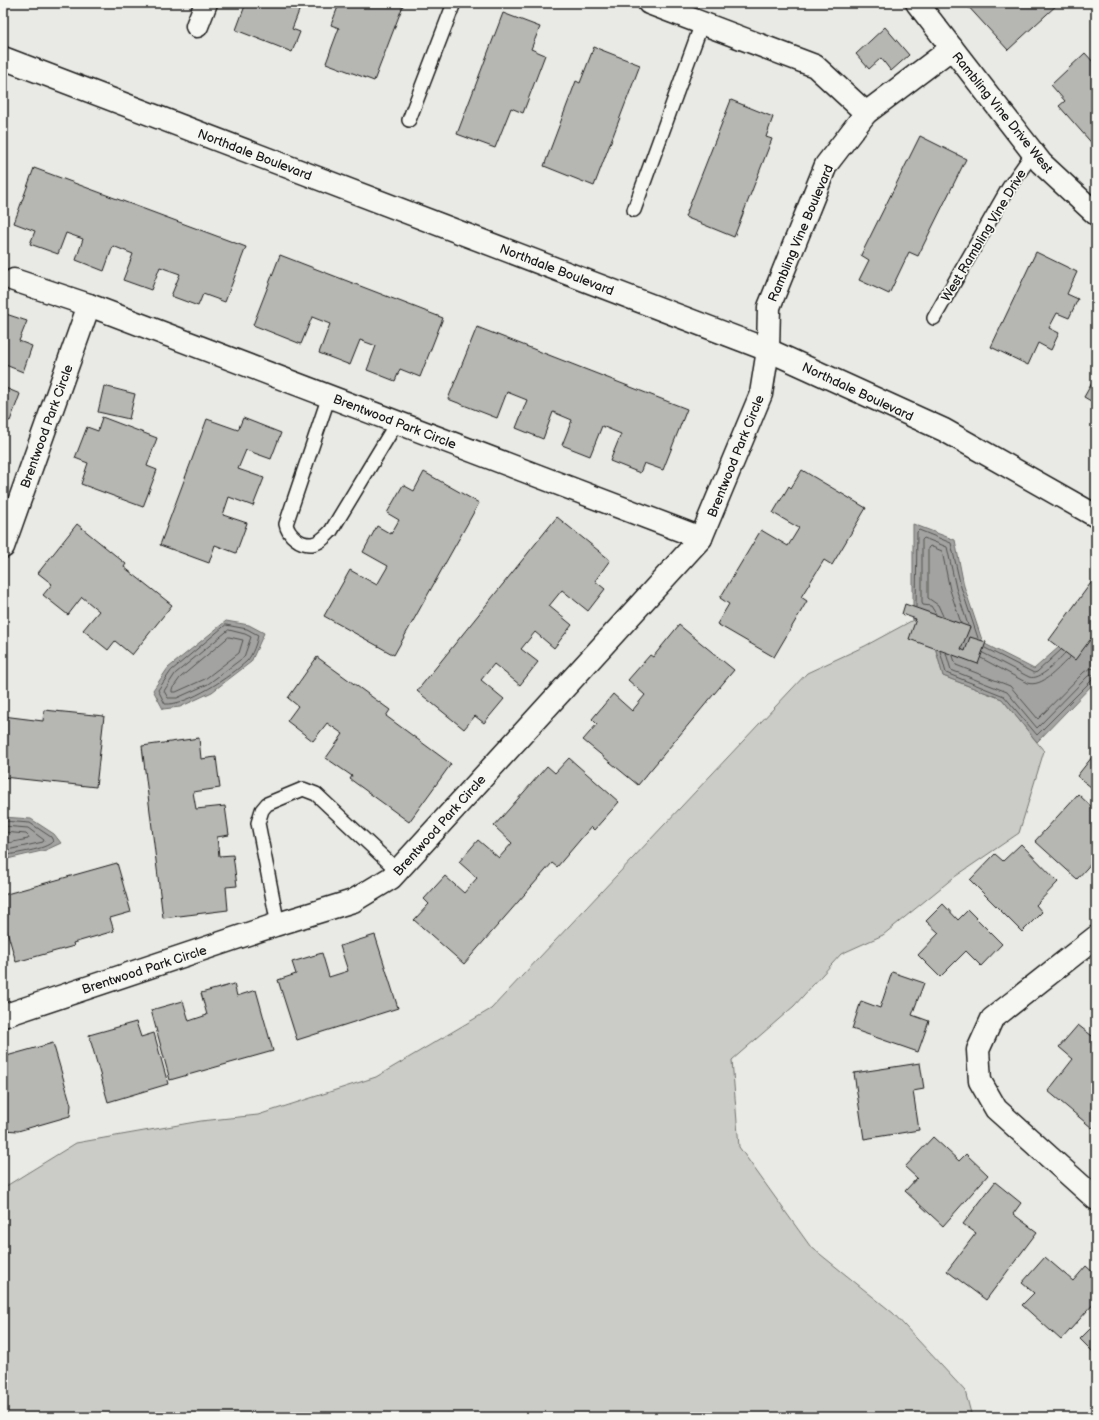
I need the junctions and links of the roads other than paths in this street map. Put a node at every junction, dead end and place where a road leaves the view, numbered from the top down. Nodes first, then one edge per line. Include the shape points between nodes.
1 (206, 3) edge
2 (454, 3) edge
3 (648, 3) edge
4 (917, 3) edge
5 (702, 23) junction
6 (197, 26) dead end
7 (952, 48) junction
8 (3, 58) edge
9 (866, 114) junction
10 (409, 120) dead end
11 (1033, 153) junction
12 (634, 210) dead end
13 (1096, 214) edge
14 (14, 280) dead end
15 (89, 305) junction
16 (934, 318) dead end
17 (768, 350) junction
18 (329, 396) junction
19 (396, 422) junction
20 (1096, 516) edge
21 (701, 538) junction
22 (3, 547) edge
23 (398, 871) junction
24 (278, 925) junction
25 (1096, 937) edge
26 (3, 1016) edge
27 (1096, 1199) edge

1 - 6 street
2 - 10 lane
3 - 5 street
4 - 7 street, Rambling Vine Drive West
5 - 9 street via 815,66
5 - 12 lane
7 - 9 street, Rambling Vine Boulevard
7 - 11 street, Rambling Vine Drive West
8 - 17 street, Northdale Boulevard
9 - 17 street, Rambling Vine Boulevard via 826,165 769,307
11 - 13 street, Rambling Vine Drive West
11 - 16 lane, West Rambling Vine Drive via 1009,187
14 - 15 street, Brentwood Park Circle
15 - 18 street, Brentwood Park Circle
15 - 22 street, Brentwood Park Circle
17 - 20 street, Northdale Boulevard via 944,430
17 - 21 street, Brentwood Park Circle via 762,394
18 - 19 street, Brentwood Park Circle
18 - 19 lane via 286,524 287,530 299,541 312,544 322,540 331,531
19 - 21 street, Brentwood Park Circle
21 - 23 street, Brentwood Park Circle
23 - 24 street, Brentwood Park Circle via 353,901
23 - 24 lane via 316,794 303,789 267,804 258,823
24 - 26 street, Brentwood Park Circle
25 - 27 street via 992,1019 978,1050 980,1081 996,1109

